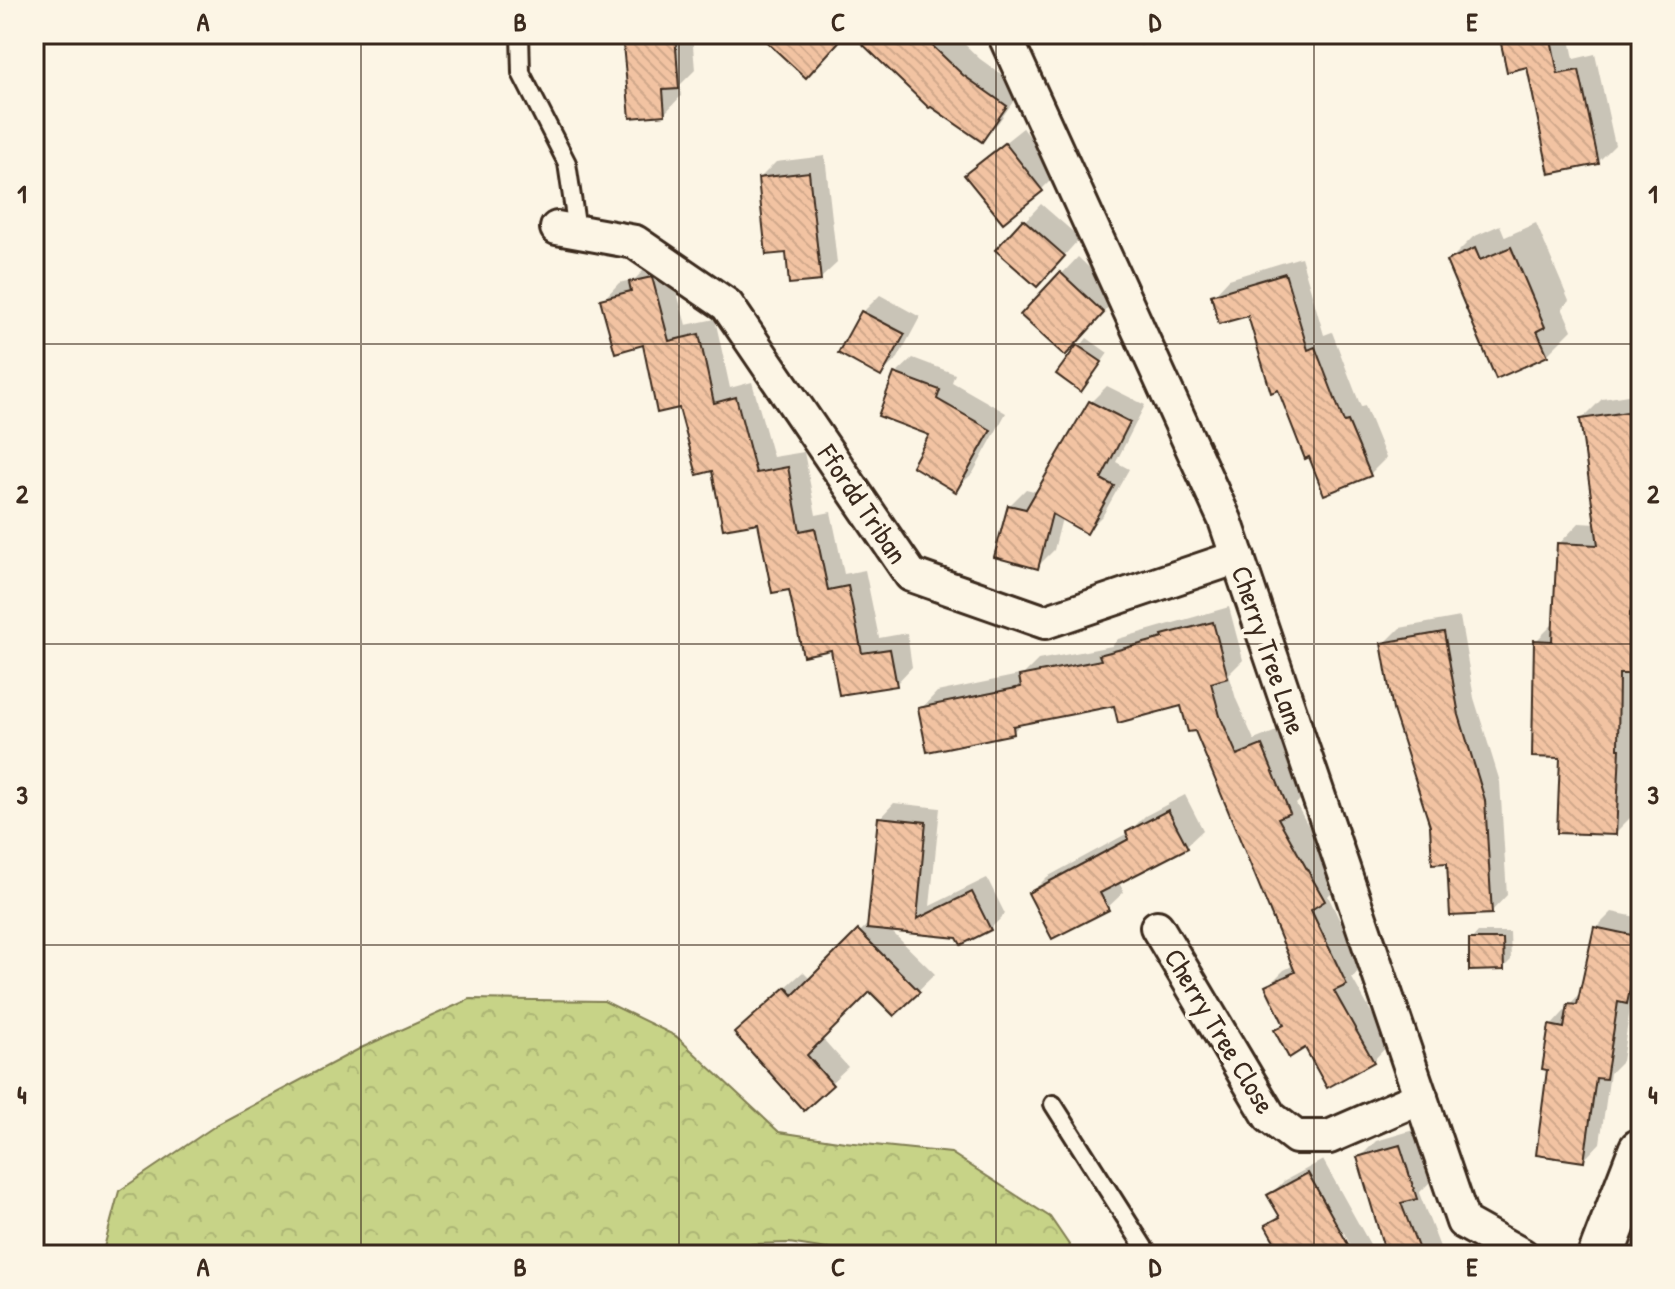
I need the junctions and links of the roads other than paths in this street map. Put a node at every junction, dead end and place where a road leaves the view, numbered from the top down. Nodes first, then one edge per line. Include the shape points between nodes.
1 (520, 34) edge
2 (1004, 34) edge
3 (567, 230) joint
4 (1238, 557) junction
5 (1157, 927) dead end
6 (1421, 1097) junction
7 (1053, 1104) dead end
8 (1641, 1151) edge
9 (1149, 1255) edge
10 (1522, 1255) edge
11 (1601, 1255) edge

1 - 3 lane via 521,73 567,163
2 - 4 street, Cherry Tree Lane
3 - 4 street, Ffordd Triban via 635,242 727,305 911,575 1045,622
4 - 6 street, Cherry Tree Lane
5 - 6 street, Cherry Tree Close via 1270,1117 1296,1137 1329,1137
6 - 10 street, Cherry Tree Lane via 1463,1222
7 - 9 lane
8 - 11 main road

